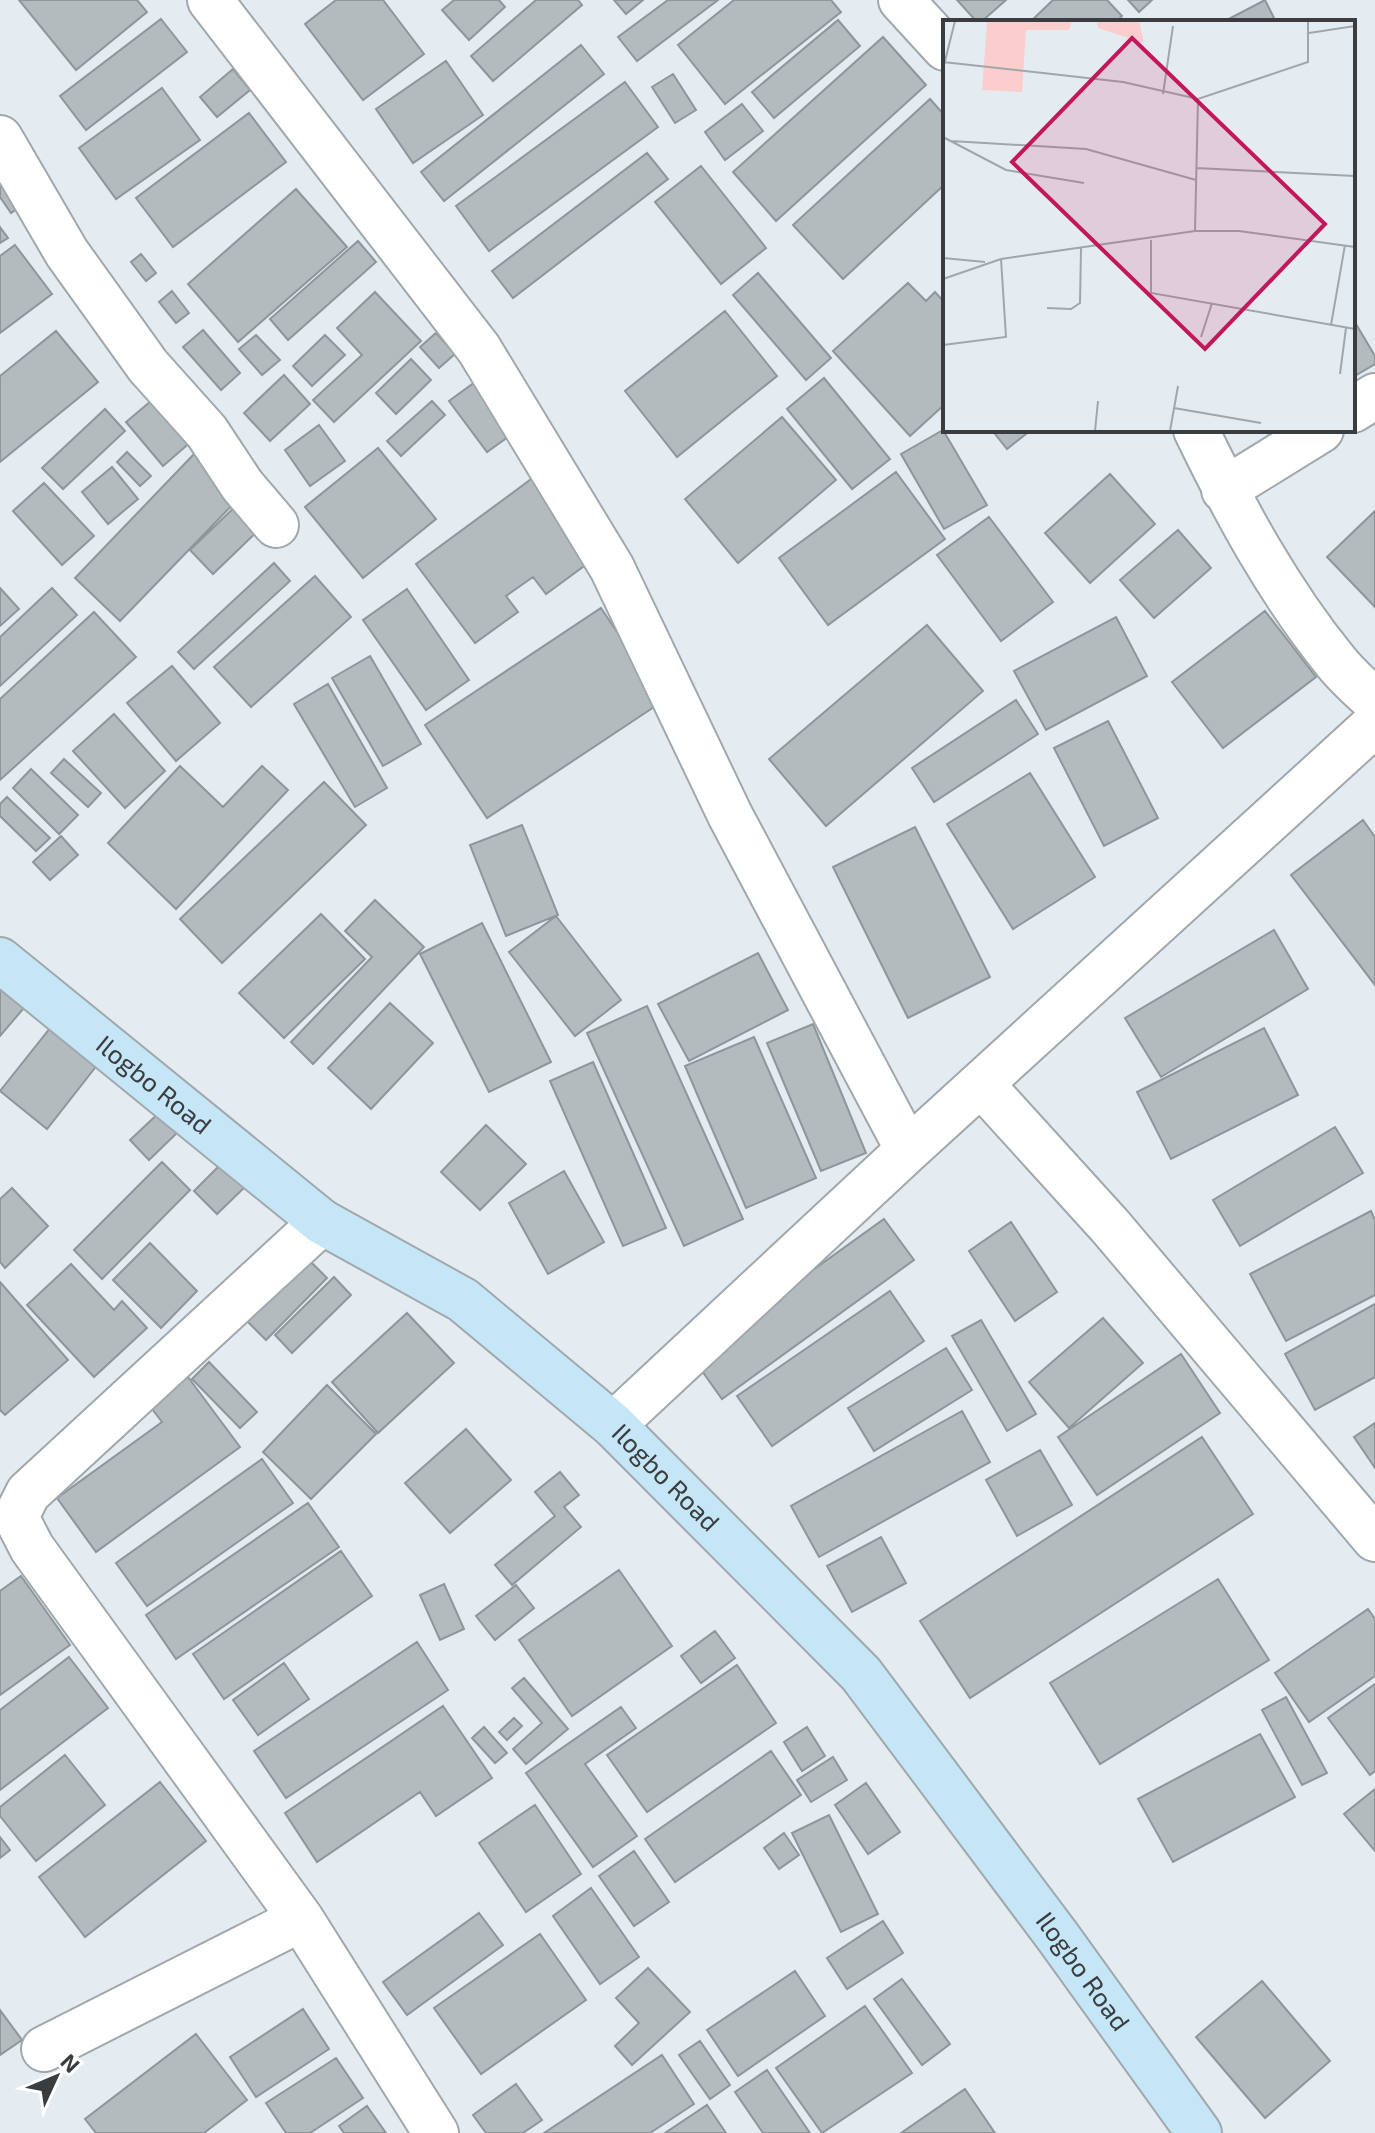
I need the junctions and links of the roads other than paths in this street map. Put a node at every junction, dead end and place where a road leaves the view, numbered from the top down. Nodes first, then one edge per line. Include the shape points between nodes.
1 (210, 0) edge
2 (901, 0) edge
3 (943, 46) edge
4 (0, 138) edge
5 (1375, 396) edge
6 (1355, 409) edge
7 (1197, 432) edge
8 (1318, 432) edge
9 (1224, 490) junction
10 (276, 525) dead end
11 (1375, 701) edge
12 (1375, 724) edge
13 (0, 960) edge
14 (982, 1085) junction
15 (908, 1150) junction
16 (322, 1222) junction
17 (613, 1425) junction
18 (1375, 1539) edge
19 (301, 1919) junction
20 (44, 2049) dead end
21 (436, 2133) edge
22 (1199, 2133) edge

1 - 15 street via 479,349 558,477 612,568 730,815
2 - 3 street
4 - 10 street via 76,266 148,366 207,432
5 - 6 street
7 - 9 street
8 - 9 street
9 - 11 street via 1328,651
12 - 14 street
13 - 16 main road, Ilogbo Road
14 - 15 street
14 - 18 street via 1110,1226
15 - 17 street
16 - 17 main road, Ilogbo Road via 463,1300
16 - 19 street via 28,1493 16,1517 32,1548
17 - 22 main road, Ilogbo Road via 861,1674
19 - 20 street
19 - 21 street

